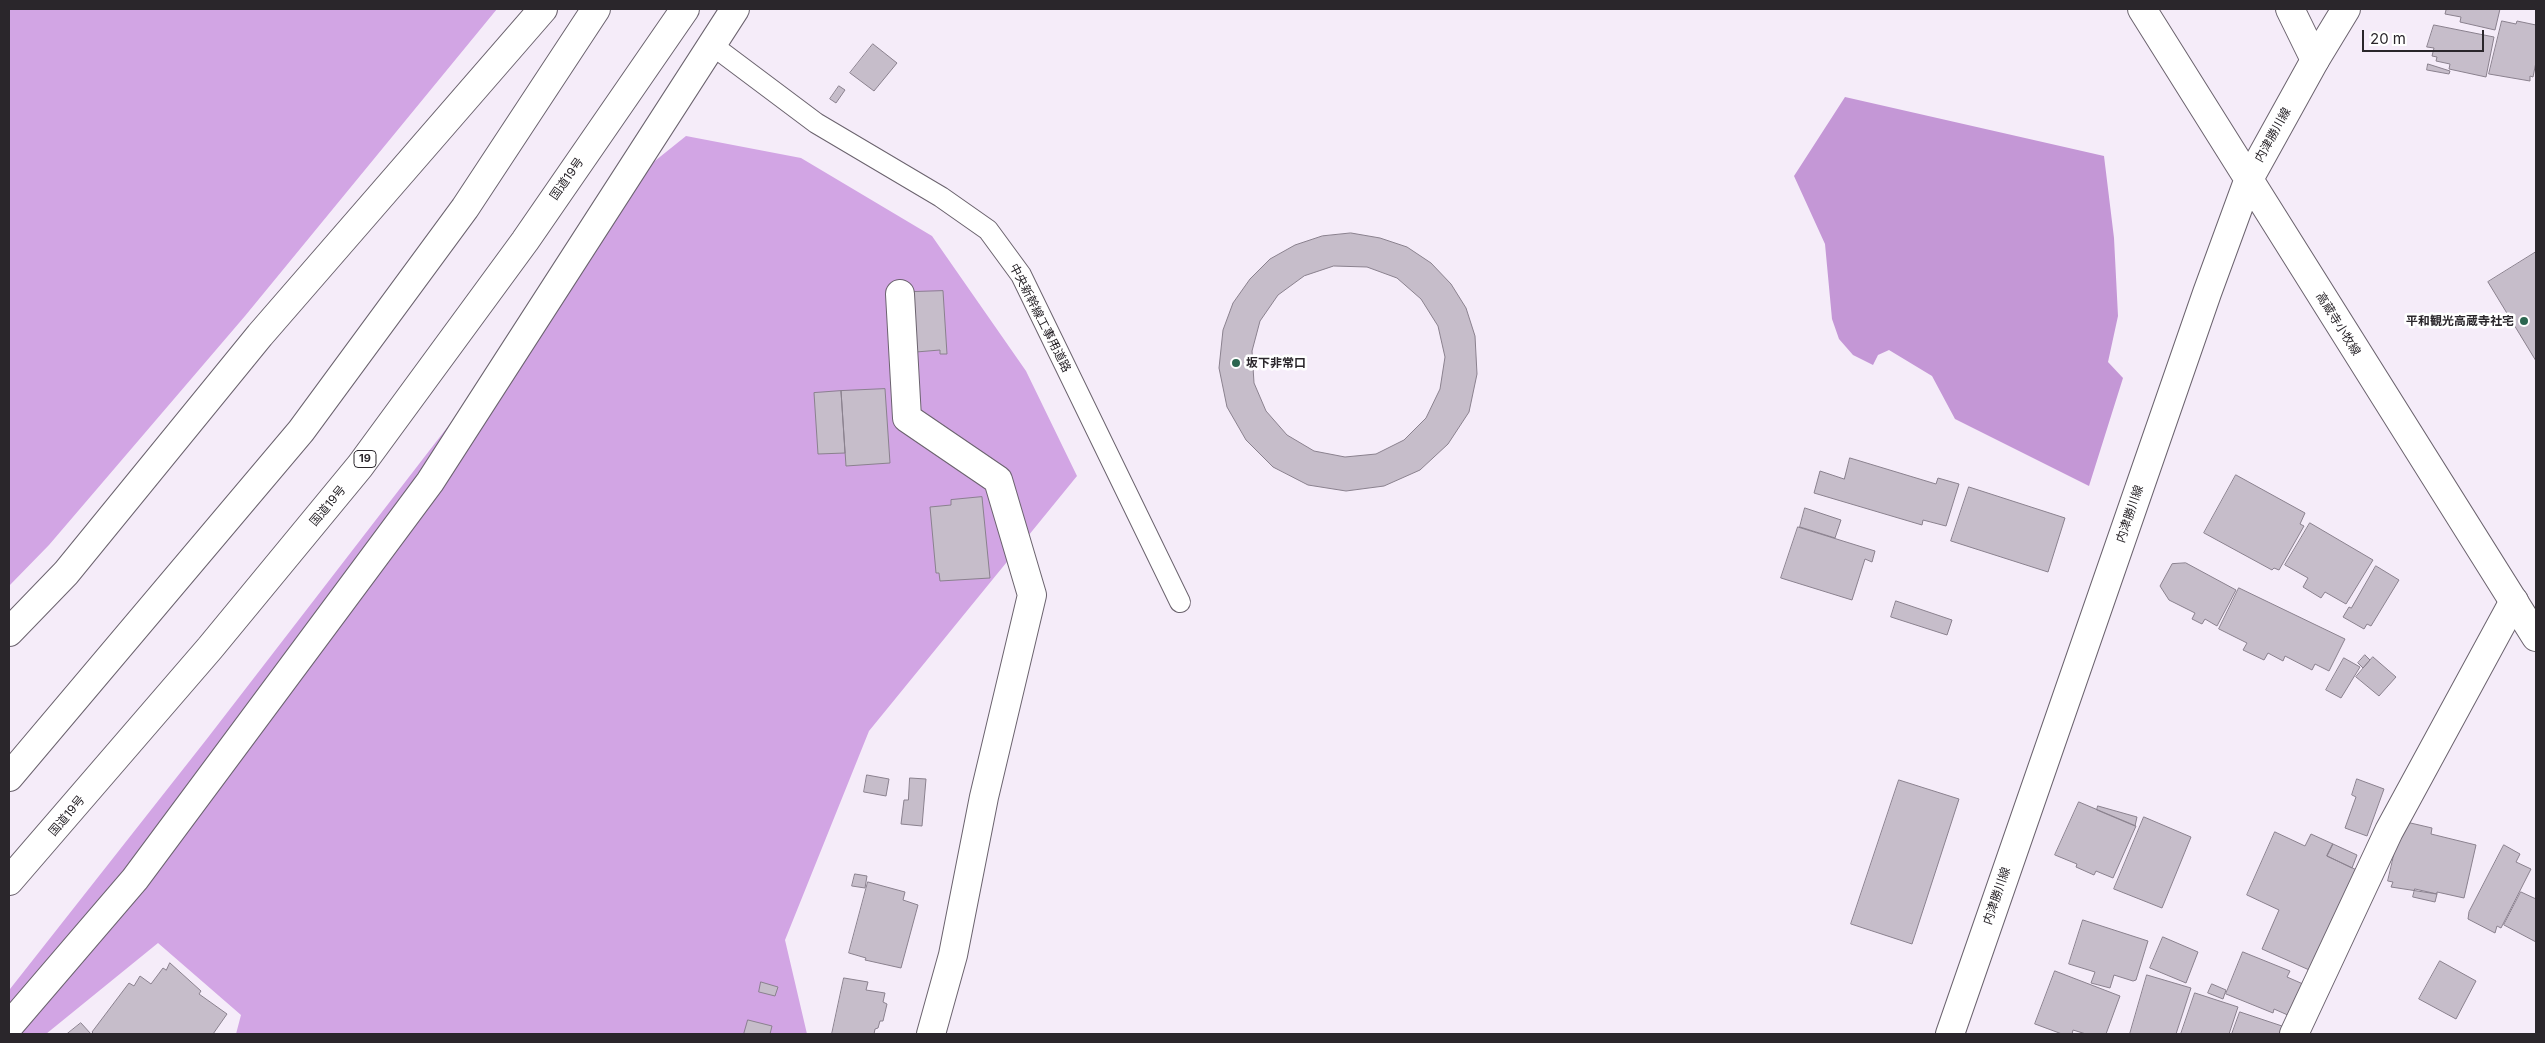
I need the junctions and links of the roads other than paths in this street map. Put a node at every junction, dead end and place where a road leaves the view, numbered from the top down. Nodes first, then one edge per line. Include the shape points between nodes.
1 (543, 9) edge
2 (596, 9) edge
3 (685, 9) edge
4 (735, 9) edge
5 (2142, 9) edge
6 (2290, 9) edge
7 (2346, 9) edge
8 (712, 45) junction
9 (2315, 60) junction
10 (2248, 181) junction
11 (900, 294) dead end
12 (2514, 601) junction
13 (1180, 602) dead end
14 (9, 632) edge
15 (2536, 637) edge
16 (9, 777) edge
17 (9, 881) edge
18 (9, 1026) edge
19 (931, 1034) edge
20 (1950, 1034) edge
21 (2294, 1034) edge

1 - 14 main road via 260,335 66,573
2 - 16 main road via 465,208 301,431
3 - 17 main road, 国道19号 / 19 via 525,241 360,466 210,648
4 - 8 main road
5 - 10 main road, 高蔵寺小牧線
6 - 9 main road
7 - 9 main road, 内津勝川線
8 - 13 lane, 中央新幹線工事用道路 via 816,123 941,197 988,230 1021,275
8 - 18 main road via 430,482 135,879
9 - 10 main road, 内津勝川線
10 - 12 main road, 高蔵寺小牧線
10 - 20 main road, 内津勝川線
11 - 19 main road via 907,418 998,480 1032,595 984,797 953,955
12 - 15 main road, 高蔵寺小牧線
12 - 21 main road via 2389,831

